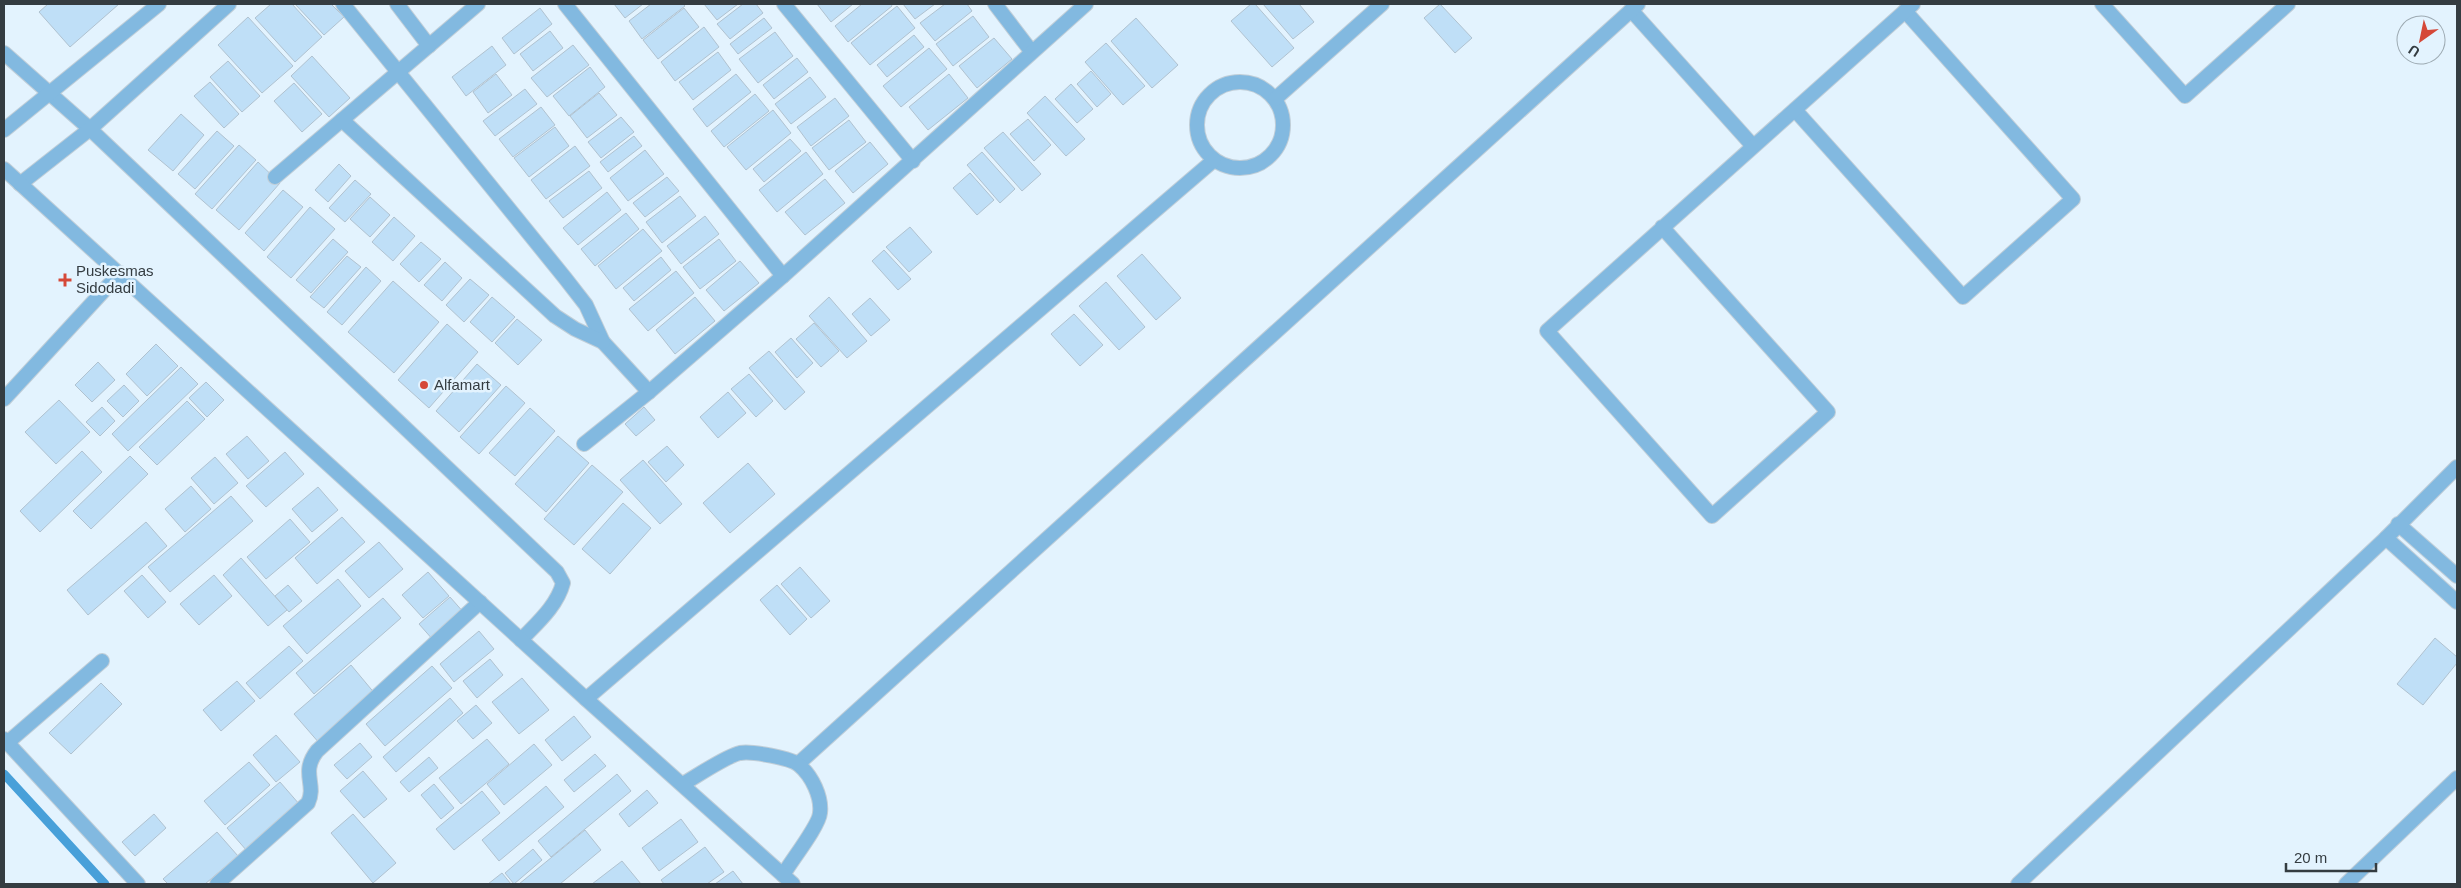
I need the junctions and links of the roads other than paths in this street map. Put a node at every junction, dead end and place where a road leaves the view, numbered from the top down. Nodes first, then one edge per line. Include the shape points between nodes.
1 (159, 4) edge
2 (229, 4) edge
3 (343, 4) edge
4 (397, 4) edge
5 (478, 4) edge
6 (565, 4) edge
7 (784, 4) edge
8 (995, 4) edge
9 (1086, 4) edge
10 (1382, 4) edge
11 (2102, 4) edge
12 (2288, 4) edge
13 (1635, 7) edge
14 (1909, 7) edge
15 (429, 46) junction
16 (1031, 51) junction
17 (4, 52) edge
18 (397, 72) junction
19 (50, 92) junction
20 (1275, 99) junction
21 (1795, 110) junction
22 (342, 120) junction
23 (90, 129) junction
24 (4, 130) edge
25 (1753, 146) junction
26 (1214, 160) junction
27 (913, 161) junction
28 (4, 169) edge
29 (275, 177) dead end
30 (20, 184) junction
31 (1662, 227) junction
32 (120, 273) junction
33 (783, 276) junction
34 (604, 342) junction
35 (649, 392) junction
36 (4, 399) edge
37 (584, 444) dead end
38 (2457, 467) edge
39 (2398, 524) junction
40 (2386, 538) junction
41 (2457, 576) edge
42 (480, 602) junction
43 (2457, 602) edge
44 (520, 640) junction
45 (102, 661) dead end
46 (586, 699) junction
47 (5, 741) edge
48 (798, 764) junction
49 (2457, 778) edge
50 (683, 784) junction
51 (788, 879) edge
52 (138, 884) edge
53 (217, 884) edge
54 (2018, 884) edge
55 (2346, 884) edge

1 - 19 street
2 - 23 street
3 - 18 street
4 - 15 street
5 - 15 street
6 - 33 street
7 - 27 street
8 - 16 street
9 - 16 street
10 - 20 street
11 - 12 street via 2185,96
13 - 25 street
13 - 48 street
14 - 21 street
14 - 21 street via 2073,199 2059,212 1963,297
15 - 18 street
16 - 27 street
17 - 19 street
18 - 22 street
18 - 34 street via 586,305
19 - 23 street
19 - 24 street
20 - 26 street via 1283,115 1283,133 1277,150 1264,162 1248,168 1230,168
20 - 26 street via 1258,86 1238,82 1218,88 1203,102 1197,122 1201,143
21 - 25 street
22 - 29 street
22 - 34 street via 555,316
23 - 30 street
23 - 44 street via 557,572 563,583 561,592
25 - 31 street
26 - 46 street
27 - 33 street
28 - 30 street
30 - 32 street
31 - 31 street via 1547,331 1712,516 1828,412
32 - 36 street
32 - 42 street
33 - 35 street
34 - 35 street
35 - 37 street
38 - 39 street
39 - 40 street
39 - 41 street
40 - 43 street
40 - 54 street
42 - 44 street
42 - 53 street via 317,751 308,769 312,794 308,803
44 - 46 street
45 - 47 street
46 - 50 street
47 - 52 street
48 - 50 street via 768,755 740,753
48 - 51 street via 812,781 820,814
49 - 55 street
50 - 51 street

